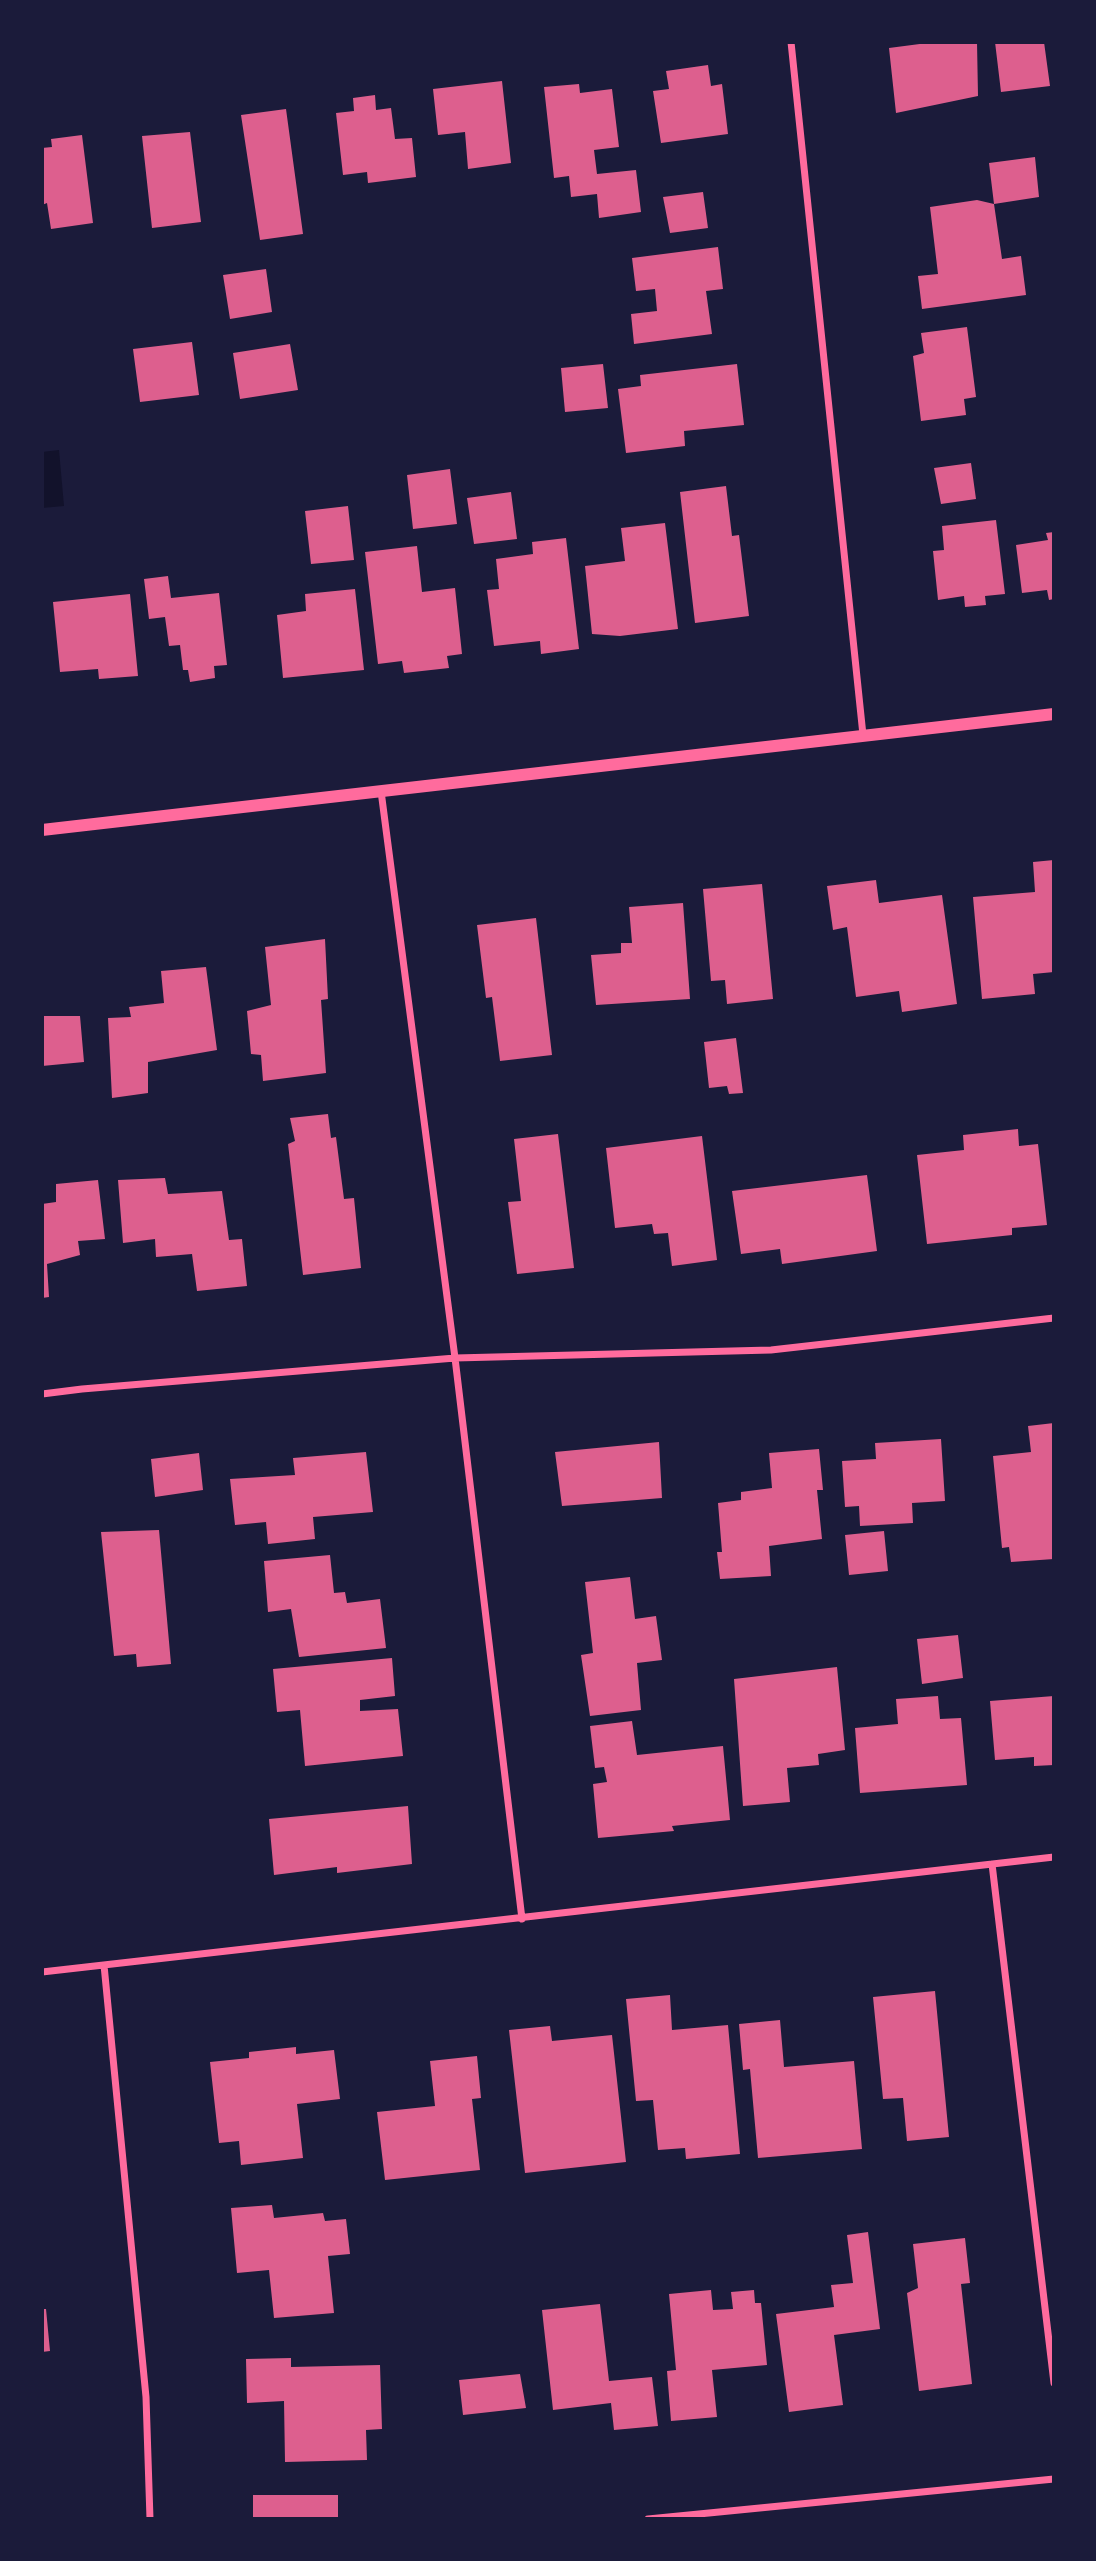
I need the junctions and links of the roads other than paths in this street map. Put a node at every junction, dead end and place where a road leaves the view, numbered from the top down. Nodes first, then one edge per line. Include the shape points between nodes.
1 (790, 42) edge
2 (1054, 714) edge
3 (863, 735) junction
4 (381, 790) junction
5 (42, 830) edge
6 (1054, 1318) edge
7 (455, 1358) junction
8 (42, 1394) edge
9 (1054, 1857) edge
10 (992, 1864) junction
11 (522, 1919) junction
12 (104, 1965) junction
13 (42, 1972) edge
14 (1054, 2383) edge
15 (1054, 2479) edge
16 (150, 2519) edge
17 (648, 2519) edge

1 - 3 street
2 - 3 street
3 - 4 street
4 - 5 street
4 - 7 street
6 - 7 street via 771,1350
7 - 8 street
7 - 11 street
9 - 10 street
10 - 11 street
10 - 14 street
11 - 12 street
12 - 13 street
12 - 16 street via 146,2397
15 - 17 street

